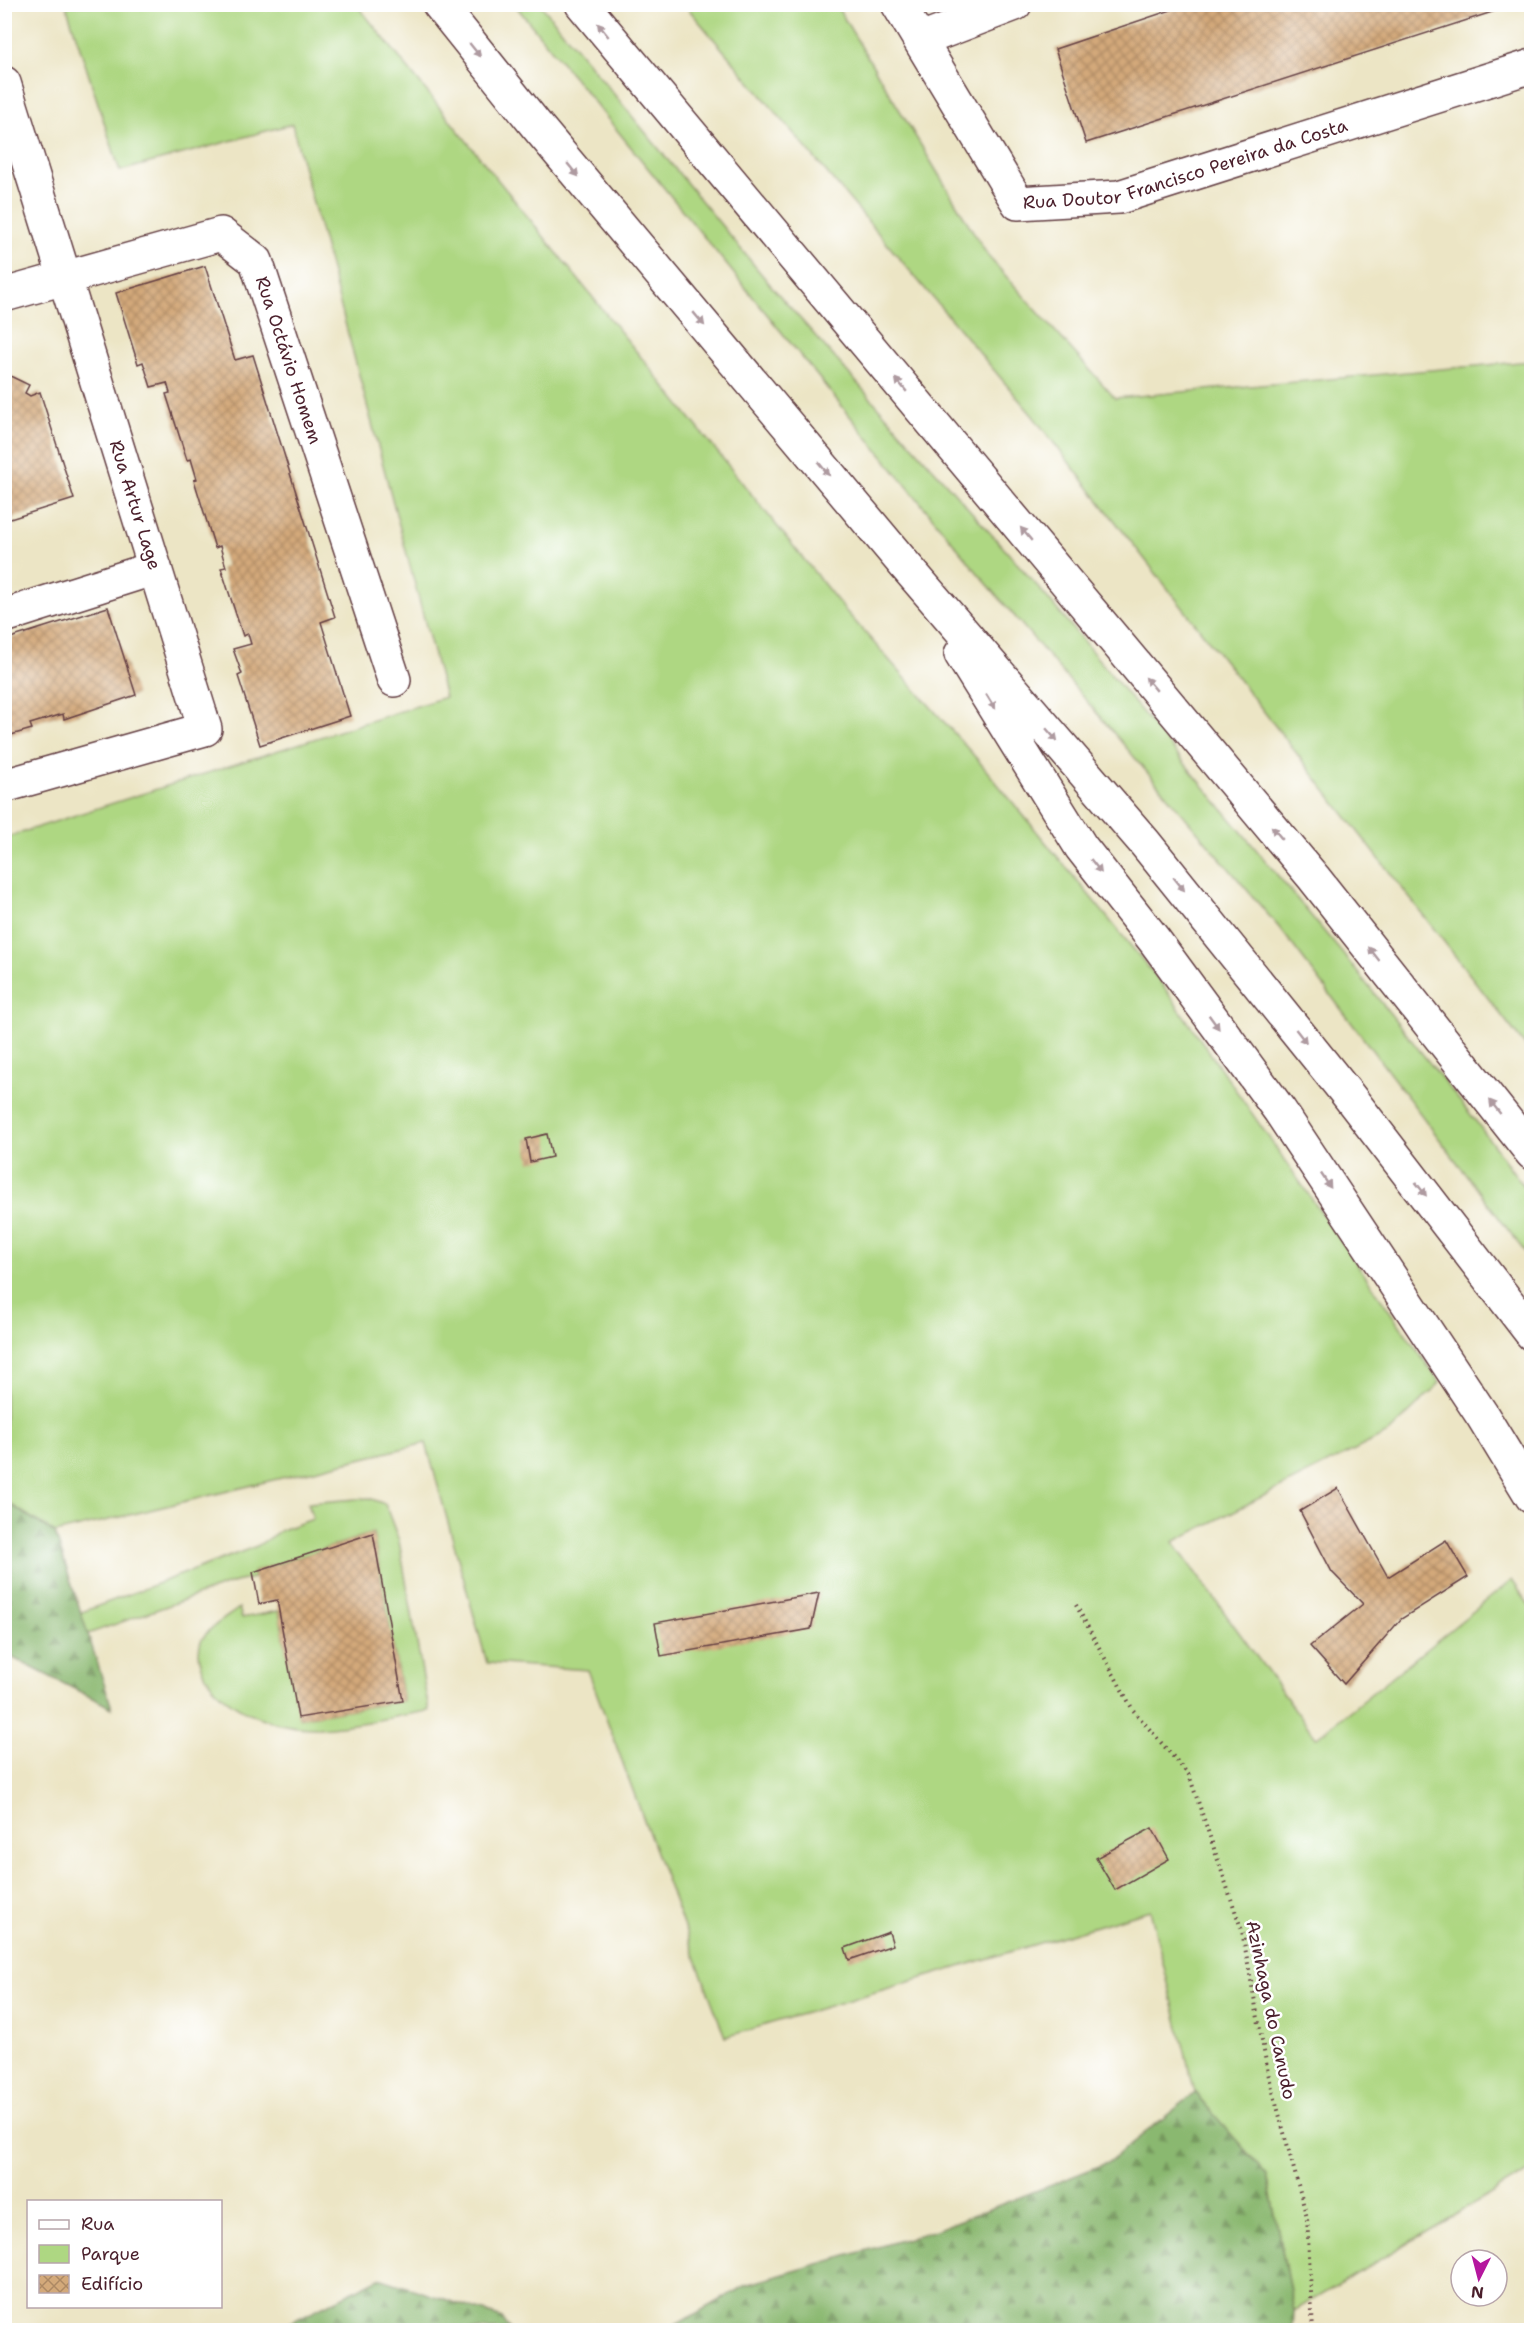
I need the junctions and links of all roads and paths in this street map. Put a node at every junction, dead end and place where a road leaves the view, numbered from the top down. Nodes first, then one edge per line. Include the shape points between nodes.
1 (439, 4) edge
2 (582, 4) edge
3 (898, 4) edge
4 (1015, 4) edge
5 (921, 40) junction
6 (1532, 66) edge
7 (4, 83) edge
8 (66, 277) junction
9 (4, 295) edge
10 (904, 564) junction
11 (155, 568) junction
12 (4, 616) edge
13 (394, 680) dead end
14 (4, 786) edge
15 (1532, 1153) edge
16 (1532, 1334) edge
17 (1532, 1497) edge
18 (1076, 1605) dead end
19 (1313, 2331) edge

1 -> 10 main road
15 -> 2 main road via 1314,878
3 - 5 main road
4 - 5 main road
5 - 6 main road, Rua Doutor Francisco Pereira da Costa via 1018,203 1119,197
7 - 8 main road, Rua Artur Lage
8 - 9 main road, Rua Octávio Homem
8 - 11 main road, Rua Artur Lage
8 - 13 main road, Rua Octávio Homem via 221,234 256,261
10 -> 16 main road via 1227,943
10 -> 17 main road via 1081,847 1280,1111
11 - 12 main road
11 - 14 main road, Rua Artur Lage via 205,729
18 - 19 path, Azinhaga do Canudo via 1133,1710 1189,1775 1242,1931 1268,2073 1307,2218

